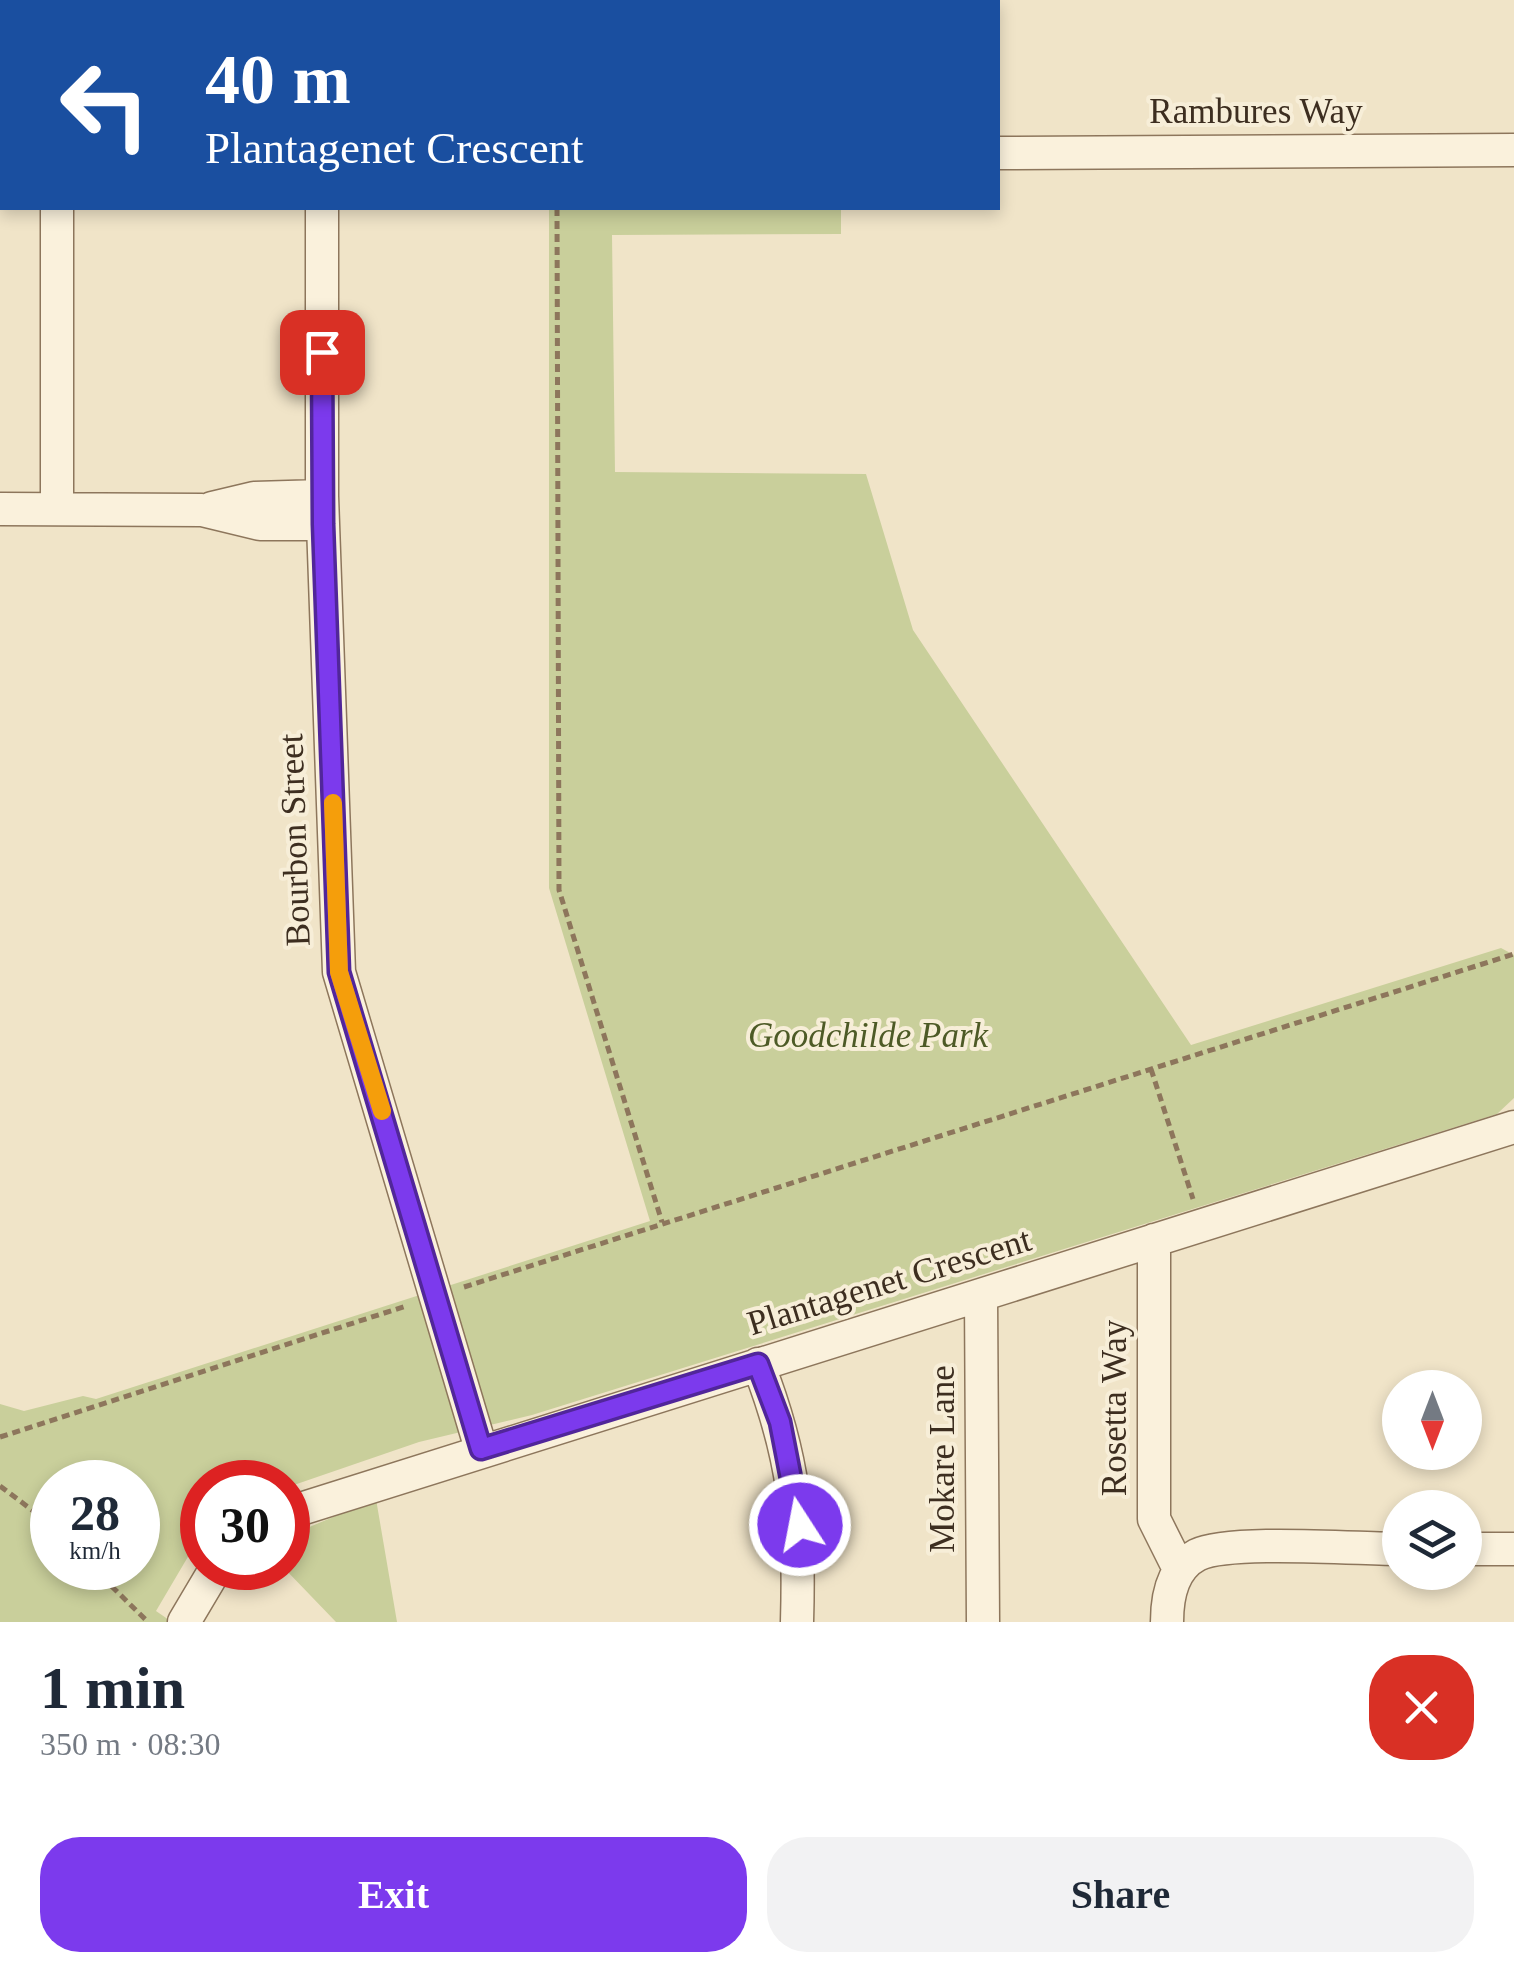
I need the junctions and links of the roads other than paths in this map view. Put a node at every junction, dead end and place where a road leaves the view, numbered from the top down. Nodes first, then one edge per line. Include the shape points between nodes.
1 (1514, 150) edge
2 (1000, 152) edge
3 (56, 210) edge
4 (322, 210) edge
5 (56, 509) junction
6 (0, 510) edge
7 (322, 510) junction
8 (1514, 1127) edge
9 (1154, 1240) junction
10 (981, 1294) junction
11 (758, 1364) junction
12 (481, 1449) junction
13 (310, 1507) edge
14 (1382, 1549) edge
15 (1482, 1549) edge
16 (1514, 1550) edge
17 (1180, 1569) junction
18 (203, 1590) edge
19 (184, 1622) edge
20 (797, 1622) edge
21 (983, 1622) edge
22 (1167, 1622) edge

1 - 2 street, Rambures Way
3 - 5 street
4 - 7 street, Bourbon Street
5 - 6 street
5 - 7 street via 202,510 254,498
7 - 12 street, Bourbon Street via 339,972
8 - 9 street, Plantagenet Crescent
9 - 10 street, Plantagenet Crescent
9 - 17 street, Rosetta Way via 1154,1519
10 - 11 street, Plantagenet Crescent
10 - 21 street, Mokare Lane
11 - 12 street, Plantagenet Crescent
11 - 20 street via 780,1422 800,1525
12 - 13 street, Plantagenet Crescent
14 - 17 street via 1240,1548 1199,1554
15 - 16 street
17 - 22 street via 1167,1598
18 - 19 street

